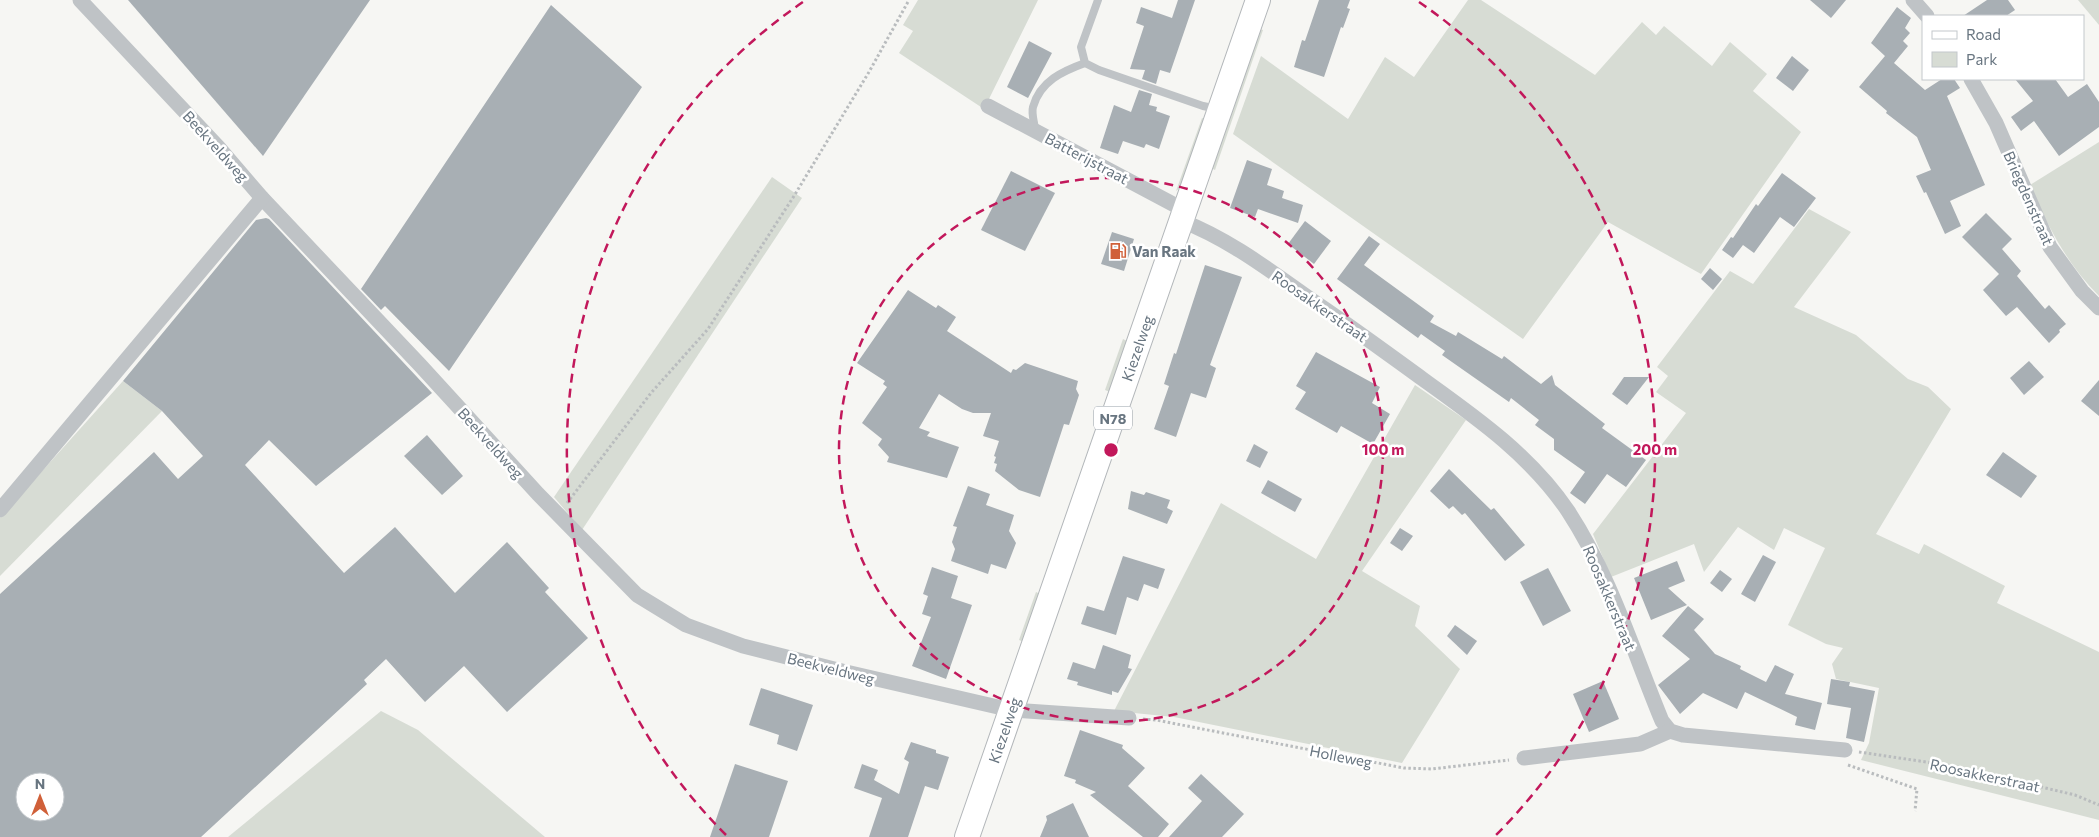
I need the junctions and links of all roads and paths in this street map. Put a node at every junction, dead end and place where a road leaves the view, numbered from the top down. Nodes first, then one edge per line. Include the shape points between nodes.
1 (80, 0) edge
2 (909, 0) edge
3 (1098, 0) edge
4 (1258, 0) edge
5 (1913, 0) edge
6 (1926, 15) edge
7 (1085, 63) junction
8 (1972, 80) edge
9 (988, 106) dead end
10 (1220, 109) junction
11 (1035, 131) junction
12 (262, 198) junction
13 (1184, 216) junction
14 (2099, 308) edge
15 (0, 510) edge
16 (558, 515) junction
17 (1011, 710) junction
18 (1129, 718) joint
19 (1670, 732) junction
20 (1843, 756) junction
21 (1524, 758) joint
22 (2099, 805) edge
23 (1916, 811) dead end
24 (967, 837) edge

1 - 12 street, Beekveldweg
2 - 16 path via 799,188 708,329 651,393
3 - 7 lane via 1081,47
4 - 10 main road, Kiezelweg / N78
5 - 6 street
7 - 10 lane via 1203,106
7 - 11 lane via 1064,70 1044,86 1033,108
8 - 14 street, Briegdenstraat via 1996,123 2050,248
9 - 11 street, Batterijstraat
10 - 13 main road, Kiezelweg / N78
11 - 13 street, Batterijstraat
12 - 15 street
12 - 16 street, Beekveldweg
13 - 17 main road, Kiezelweg / N78
13 - 19 street, Roosakkerstraat via 1347,324 1460,405 1526,461 1567,511 1584,539 1612,597 1662,721
16 - 17 street, Beekveldweg via 637,595 686,625 743,646
17 - 18 street
17 - 24 main road, Kiezelweg / N78
18 - 21 path, Holleweg via 1156,720 1404,768 1432,769
19 - 20 street
19 - 21 street via 1640,744
20 - 22 path, Roosakkerstraat via 1953,766 2075,795
20 - 23 path via 1917,789

